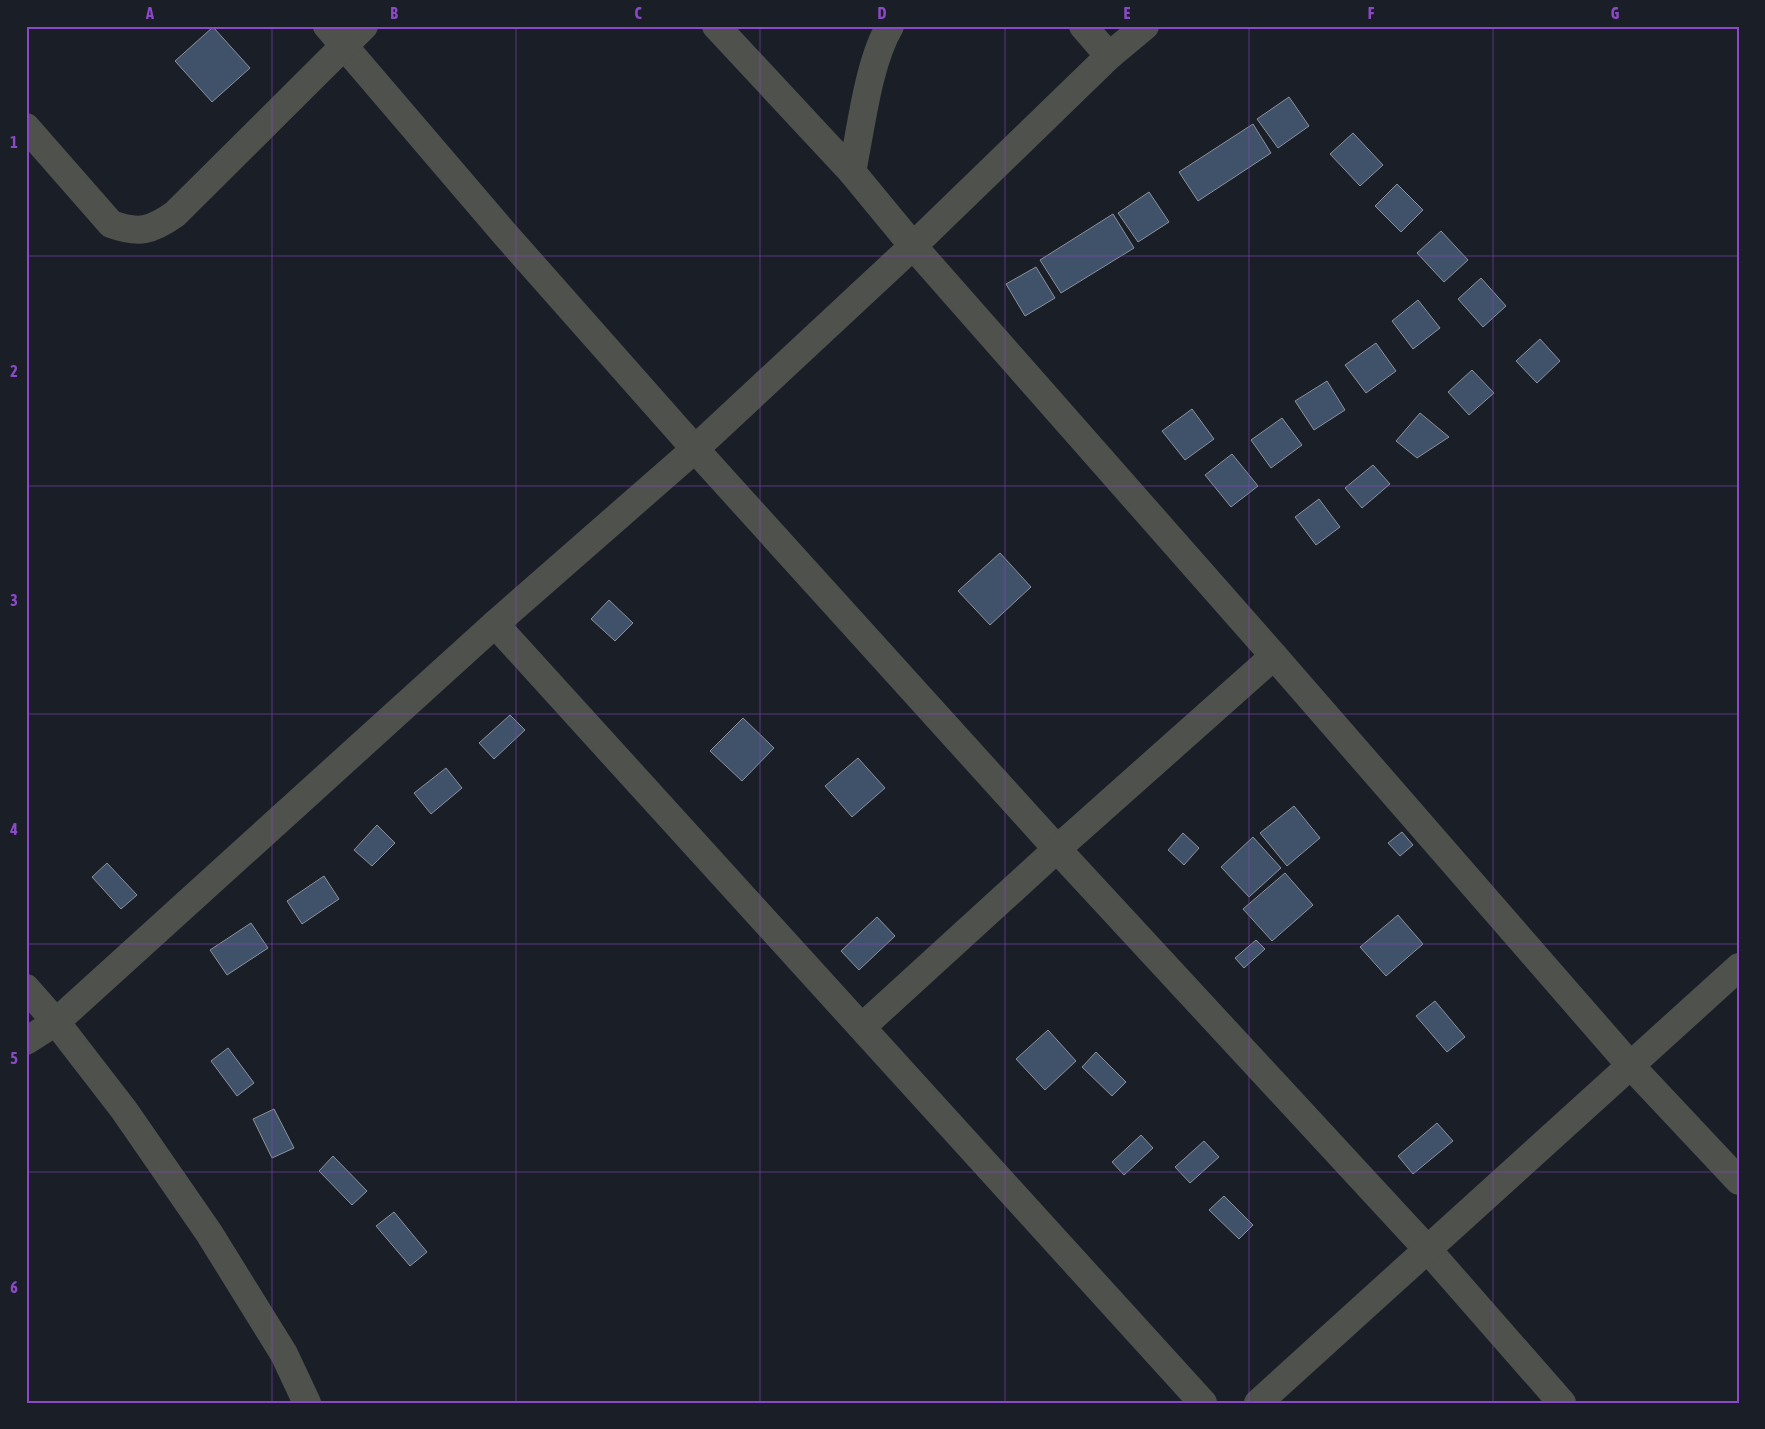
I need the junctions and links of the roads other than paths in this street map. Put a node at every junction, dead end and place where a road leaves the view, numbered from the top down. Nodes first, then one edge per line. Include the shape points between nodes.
1 (364, 26) edge
2 (716, 26) edge
3 (890, 26) edge
4 (1082, 26) edge
5 (1145, 26) edge
6 (335, 36) edge
7 (1109, 56) junction
8 (26, 127) edge
9 (852, 172) junction
10 (913, 246) junction
11 (695, 449) junction
12 (495, 624) junction
13 (1274, 656) junction
14 (1057, 848) junction
15 (1739, 967) edge
16 (26, 988) edge
17 (56, 1022) junction
18 (862, 1027) junction
19 (26, 1041) edge
20 (1630, 1065) junction
21 (1739, 1181) edge
22 (1428, 1250) junction
23 (307, 1403) edge
24 (1203, 1403) edge
25 (1258, 1403) edge
26 (1562, 1403) edge

1 - 6 street
2 - 9 street
3 - 9 street via 871,77
4 - 7 street
5 - 7 street
6 - 8 street via 175,214 160,225 144,230 128,230 111,224
6 - 11 street
7 - 10 street
9 - 10 street
10 - 11 street
10 - 13 street
11 - 12 street
11 - 14 street
12 - 17 street
12 - 18 street
13 - 14 street
13 - 20 street
14 - 18 street
14 - 22 street
15 - 20 street
16 - 17 street
17 - 19 street
17 - 23 street via 124,1110 209,1233 284,1354
18 - 24 street
20 - 21 street
20 - 22 street
22 - 25 street
22 - 26 street

